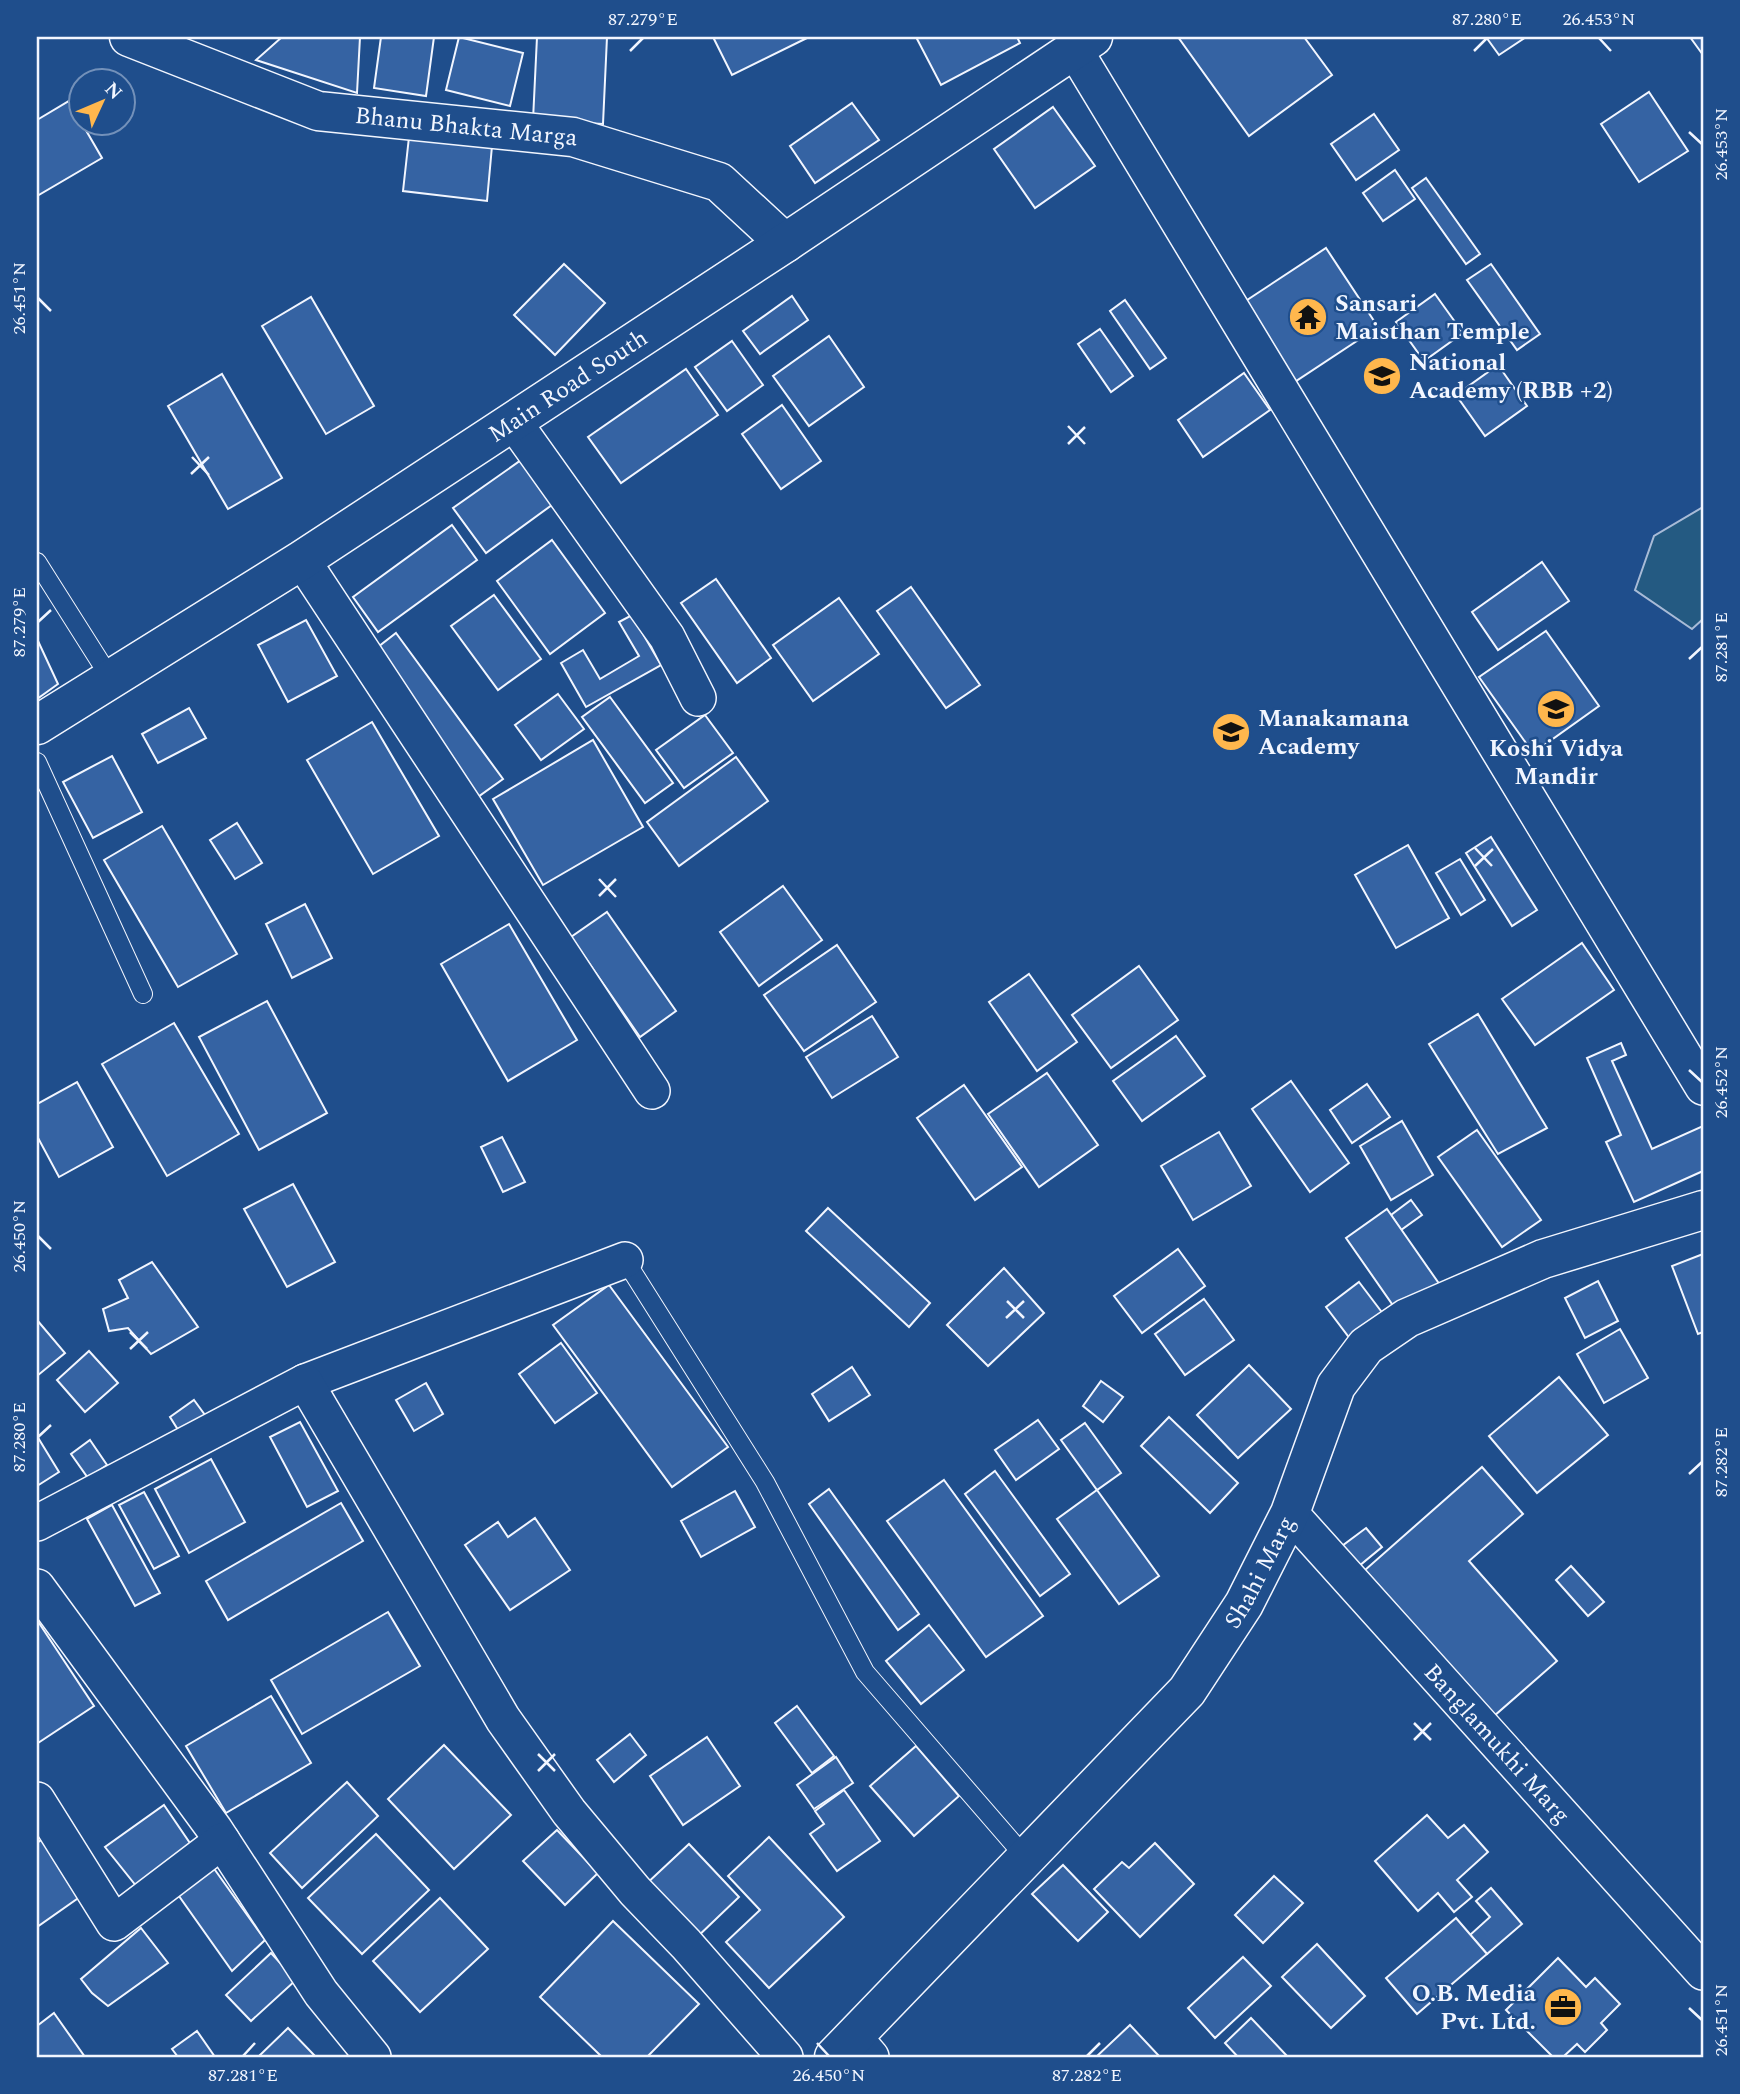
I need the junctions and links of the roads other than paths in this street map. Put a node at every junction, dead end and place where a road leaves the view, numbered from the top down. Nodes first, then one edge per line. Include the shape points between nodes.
1 (129, 37) edge
2 (1083, 43) edge
3 (785, 243) junction
4 (513, 421) junction
5 (302, 559) junction
6 (37, 562) edge
7 (111, 679) junction
8 (698, 698) dead end
9 (37, 725) edge
10 (37, 762) edge
11 (144, 994) dead end
12 (1703, 1087) edge
13 (652, 1091) dead end
14 (1703, 1210) edge
15 (625, 1260) joint
16 (305, 1382) junction
17 (1290, 1513) junction
18 (37, 1523) edge
19 (37, 1587) edge
20 (37, 1800) edge
21 (222, 1841) junction
22 (1027, 1858) junction
23 (1703, 1972) edge
24 (853, 2050) edge
25 (373, 2057) edge
26 (785, 2057) edge

1 - 3 street, Bhanu Bhakta Marga via 318,110 573,137 719,182
2 - 3 street, Main Road South
2 - 12 street
3 - 4 street, Main Road South
4 - 5 street, Main Road South
4 - 8 street via 667,638
5 - 7 street, Main Road South
5 - 13 street
6 - 7 lane
7 - 9 street, Main Road South
10 - 11 lane
14 - 17 street, Shahi Marg via 1544,1259 1407,1318 1366,1346 1336,1386
15 - 16 street
15 - 22 lane via 765,1482 865,1672
16 - 18 street
16 - 26 street via 503,1719 635,1891
17 - 22 street, Shahi Marg via 1244,1604 1187,1691
17 - 23 street, Banglamukhi Marg
19 - 21 street
20 - 21 street via 114,1923
21 - 25 street via 321,1993
22 - 24 street, Shahi Marg

